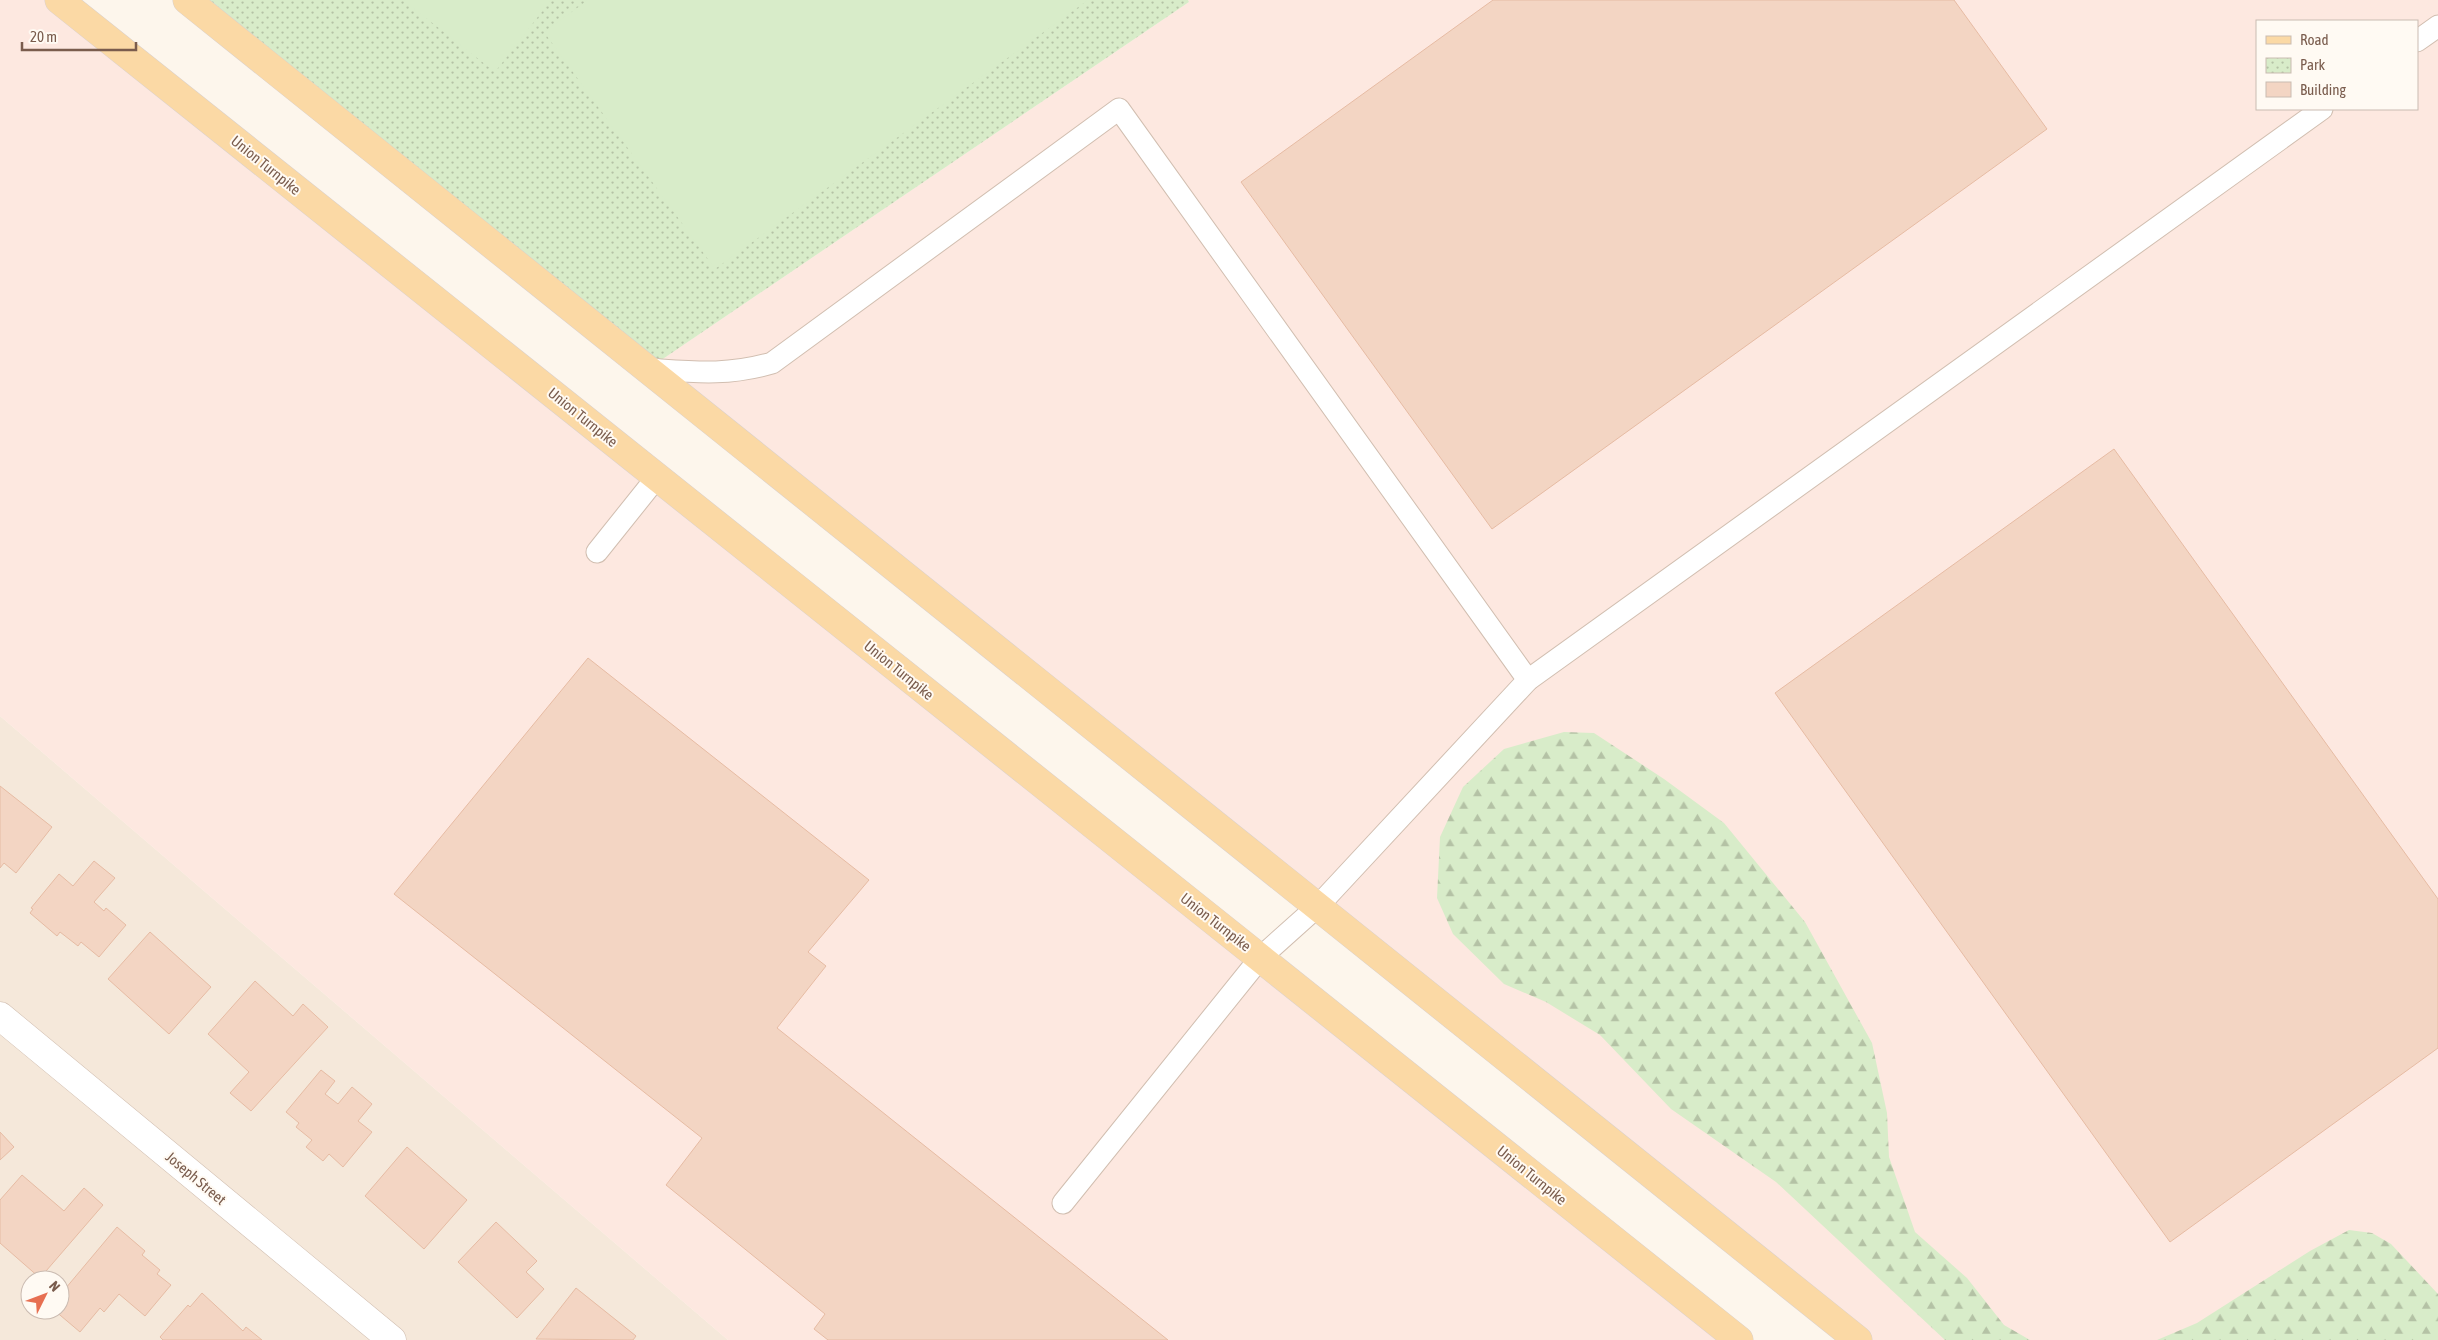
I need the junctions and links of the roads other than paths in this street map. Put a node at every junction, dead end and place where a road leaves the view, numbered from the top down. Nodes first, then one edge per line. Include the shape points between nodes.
1 (59, 0) edge
2 (188, 0) edge
3 (2438, 26) edge
4 (2418, 40) edge
5 (2321, 110) edge
6 (648, 369) junction
7 (657, 476) junction
8 (597, 552) dead end
9 (1528, 680) junction
10 (1318, 906) junction
11 (1261, 958) junction
12 (0, 1016) edge
13 (1063, 1203) dead end
14 (392, 1340) edge
15 (1739, 1340) edge
16 (1858, 1340) edge

1 - 7 main road, Union Turnpike
2 - 6 main road
3 - 4 lane
5 - 9 lane
6 - 9 lane via 708,373 772,363 1119,109
6 - 10 main road
7 - 8 lane
7 - 11 main road, Union Turnpike
9 - 10 lane
10 - 11 lane
10 - 16 main road
11 - 13 lane
11 - 15 main road, Union Turnpike
12 - 14 street, Joseph Street

